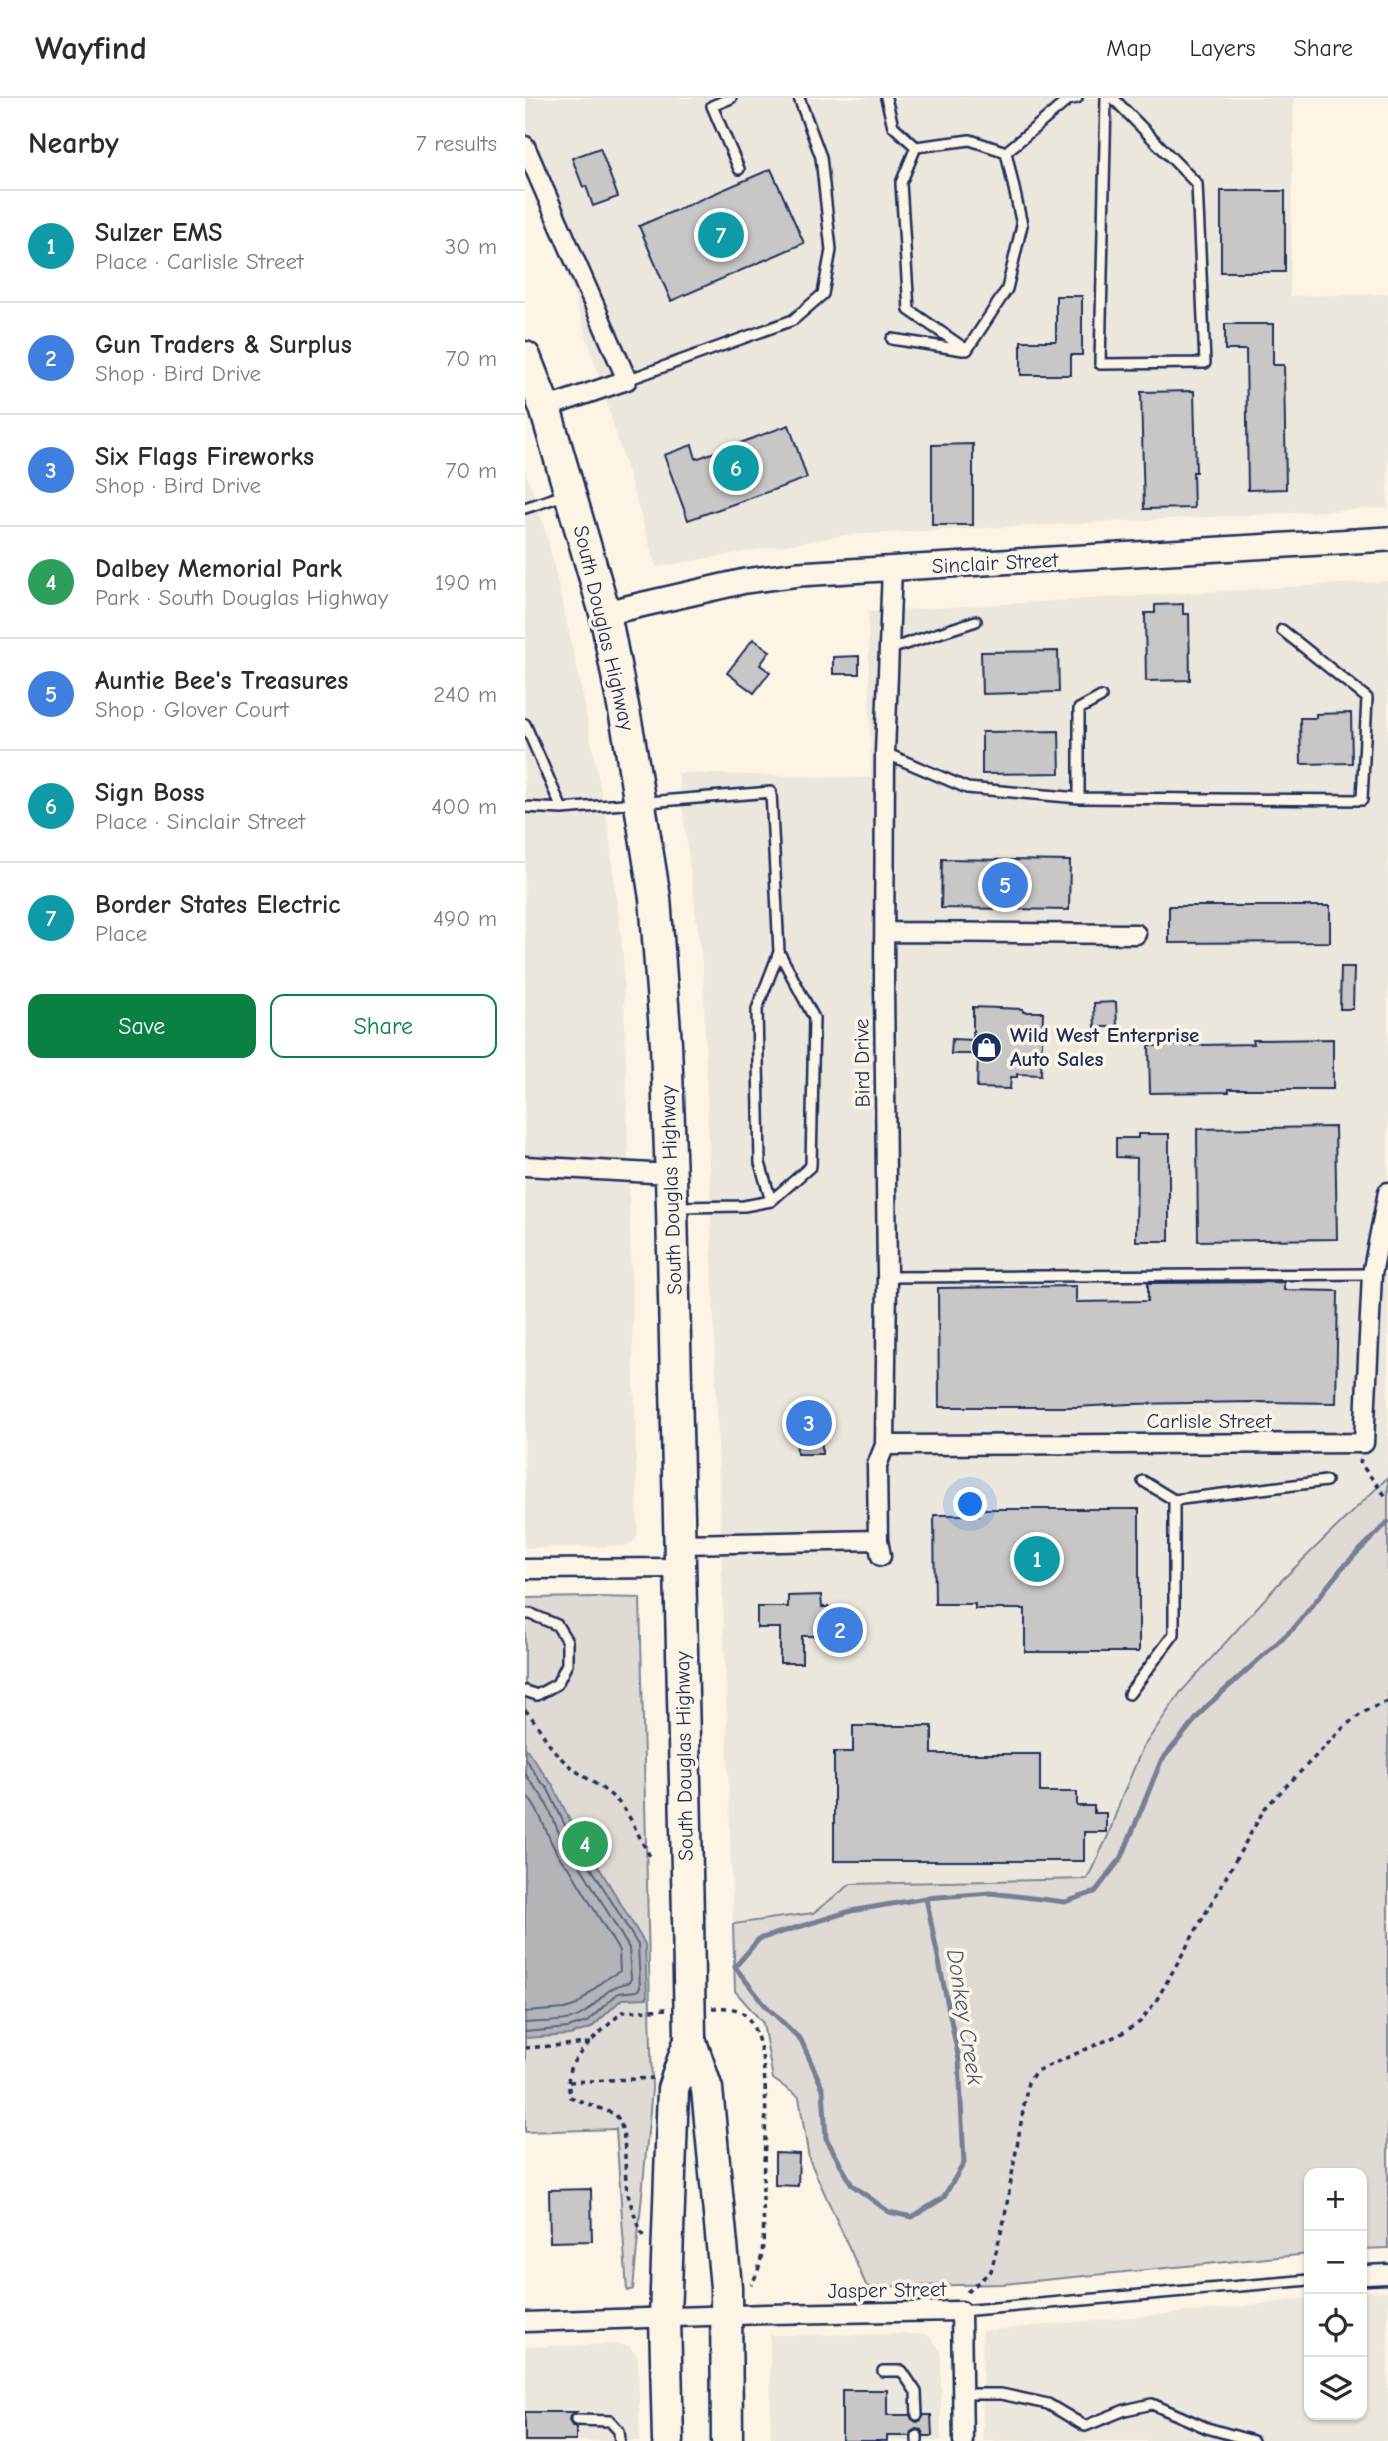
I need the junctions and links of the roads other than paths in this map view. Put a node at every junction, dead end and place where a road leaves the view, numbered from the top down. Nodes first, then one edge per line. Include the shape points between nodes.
1 (731, 98) edge
2 (799, 98) edge
3 (886, 98) edge
4 (1106, 98) edge
5 (1114, 98) edge
6 (1071, 99) edge
7 (525, 146) edge
8 (916, 147) junction
9 (1006, 152) junction
10 (739, 169) dead end
11 (893, 339) dead end
12 (967, 350) junction
13 (525, 357) edge
14 (627, 380) junction
15 (545, 408) junction
16 (571, 493) junction
17 (525, 508) edge
18 (1388, 539) edge
19 (892, 568) junction
20 (605, 613) junction
21 (976, 621) dead end
22 (1282, 630) dead end
23 (890, 649) junction
24 (1101, 697) dead end
25 (525, 724) edge
26 (885, 753) junction
27 (1079, 798) junction
28 (641, 804) junction
29 (525, 807) edge
30 (562, 808) junction
31 (886, 932) junction
32 (1136, 934) dead end
33 (779, 952) junction
34 (525, 1167) edge
35 (670, 1174) junction
36 (1388, 1192) edge
37 (771, 1201) junction
38 (672, 1207) junction
39 (1372, 1274) junction
40 (887, 1277) junction
41 (885, 1445) junction
42 (1143, 1481) dead end
43 (1326, 1481) dead end
44 (1174, 1500) junction
45 (679, 1556) junction
46 (525, 1569) edge
47 (525, 1614) edge
48 (525, 1691) edge
49 (1129, 1694) dead end
50 (691, 2039) junction
51 (1388, 2274) edge
52 (1367, 2275) edge
53 (1304, 2280) edge
54 (961, 2312) junction
55 (726, 2315) junction
56 (665, 2318) junction
57 (525, 2322) edge
58 (883, 2371) dead end
59 (962, 2395) junction
60 (917, 2415) dead end
61 (576, 2420) dead end
62 (620, 2441) edge
63 (668, 2441) edge
64 (727, 2441) edge
65 (963, 2441) edge
66 (1253, 2441) edge

1 - 10 lane via 712,106
2 - 14 lane via 821,157 831,250 823,294 793,320
3 - 8 lane via 894,126
4 - 5 lane via 1100,364 1205,363 1197,184
6 - 9 lane
7 - 14 street
8 - 9 lane via 969,140
8 - 12 lane via 901,183 909,310
9 - 12 lane via 1022,225 1007,289
11 - 12 lane
13 - 15 highway, South Douglas Highway
14 - 15 street
15 - 16 highway, South Douglas Highway
16 - 17 lane
16 - 20 highway, South Douglas Highway
18 - 19 street, Sinclair Street
19 - 20 street, Sinclair Street via 745,581
19 - 23 street, Bird Drive
20 - 28 highway, South Douglas Highway
21 - 23 lane
22 - 27 lane via 1367,698 1362,800
23 - 26 street, Bird Drive
24 - 27 lane via 1079,709
25 - 30 lane
26 - 27 lane via 967,788
26 - 31 street, Bird Drive
28 - 30 lane
28 - 33 lane via 771,792
28 - 35 highway, South Douglas Highway via 655,898
29 - 30 lane
31 - 32 street
31 - 40 street, Bird Drive
33 - 37 lane via 757,1009 761,1163
33 - 37 lane via 814,1018 811,1166
34 - 35 street
35 - 38 highway, South Douglas Highway
36 - 39 street
37 - 38 lane
38 - 45 highway, South Douglas Highway
39 - 40 lane
39 - 41 street, Carlisle Street via 1364,1443
40 - 41 street, Bird Drive
41 - 45 street, Bird Drive via 877,1465 879,1548
42 - 44 lane
43 - 44 lane
44 - 49 lane via 1174,1634
45 - 46 street
45 - 50 highway, South Douglas Highway, bridge
47 - 48 lane via 557,1625 567,1641 567,1664 557,1684 537,1695
50 - 55 highway, South Douglas Highway via 707,2089
50 - 56 highway, South Douglas Highway via 673,2090
51 - 52 street
53 - 54 lane
54 - 55 street, Jasper Street
54 - 59 street, Jasper Street
55 - 56 street, Jasper Street
55 - 64 highway, South Douglas Highway
56 - 57 street, Jasper Street
56 - 63 highway, South Douglas Highway
58 - 60 lane via 902,2371 916,2392
59 - 65 street, Jasper Street
59 - 66 lane via 1001,2394 1048,2404 1085,2426 1152,2404 1207,2428
61 - 62 lane via 610,2421 619,2431

